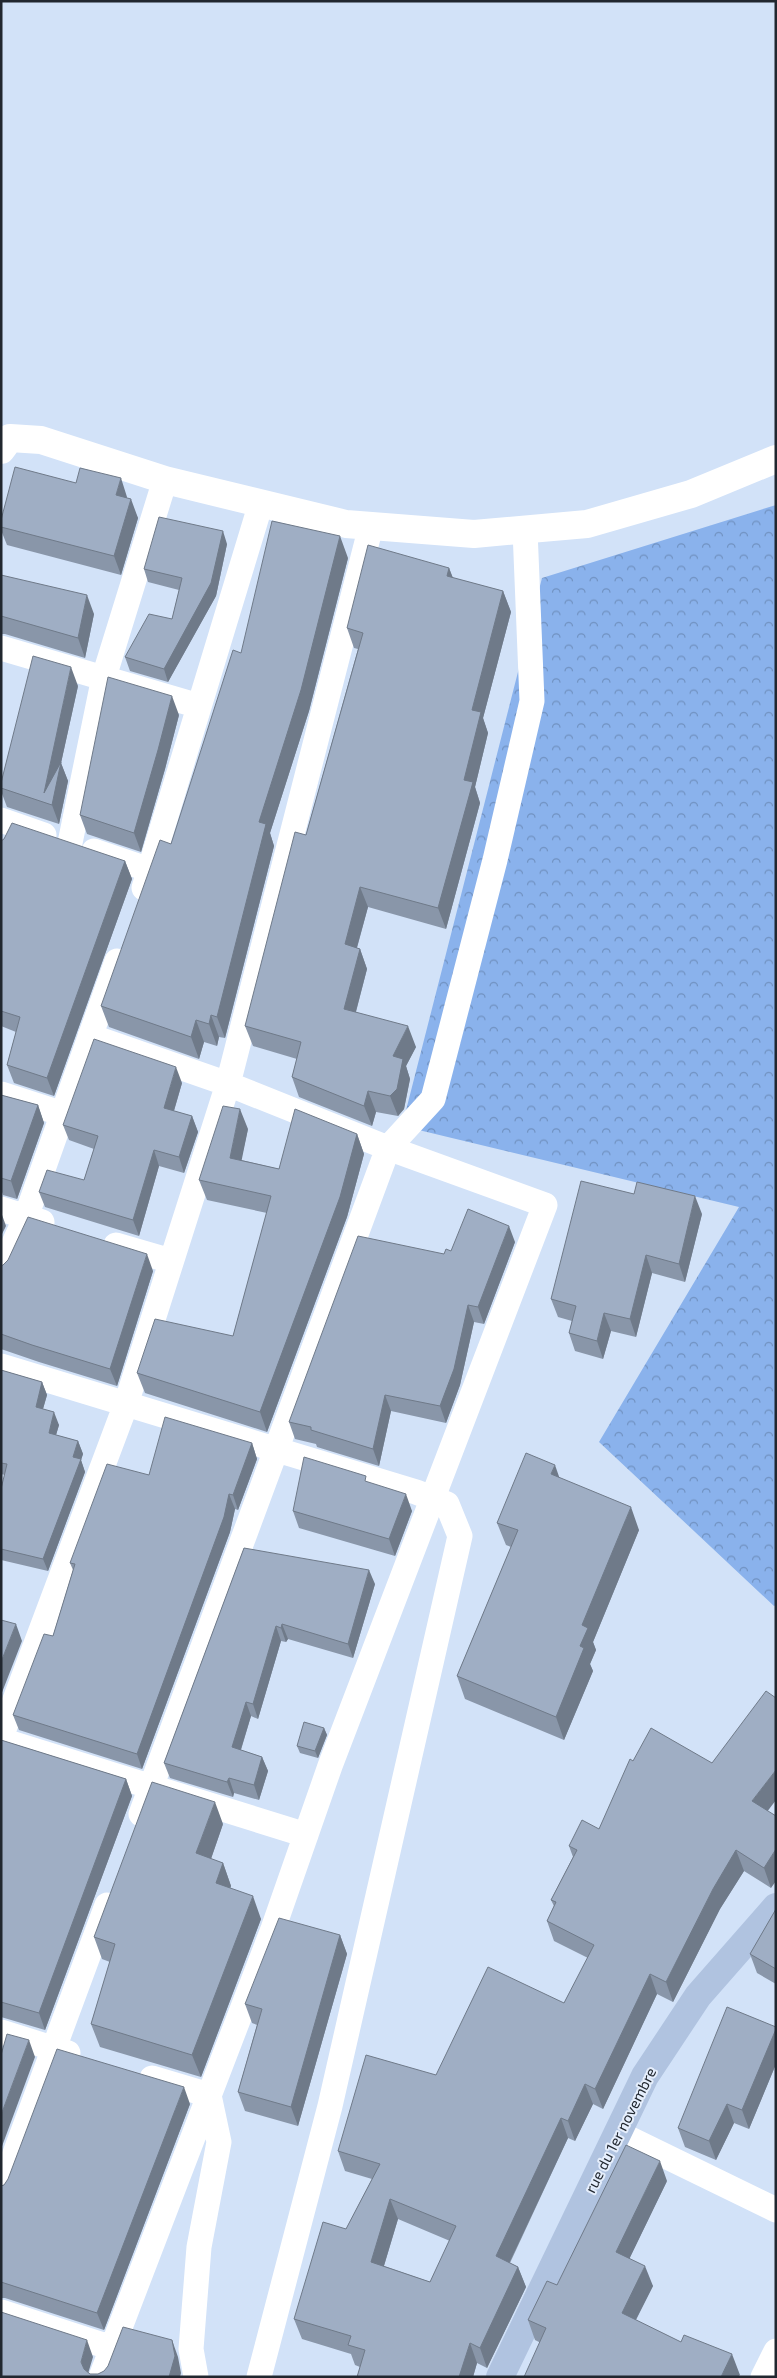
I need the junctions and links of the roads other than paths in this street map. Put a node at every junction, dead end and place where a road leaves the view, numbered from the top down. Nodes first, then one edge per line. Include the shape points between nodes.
1 (1, 450) edge
2 (776, 460) edge
3 (165, 480) junction
4 (261, 503) junction
5 (371, 526) junction
6 (525, 530) junction
7 (1, 648) edge
8 (104, 677) junction
9 (200, 706) junction
10 (5, 822) edge
11 (70, 843) junction
12 (1, 848) edge
13 (150, 870) junction
14 (137, 907) edge
15 (124, 944) edge
16 (90, 1036) junction
17 (228, 1084) junction
18 (1, 1094) edge
19 (63, 1114) junction
20 (388, 1148) junction
21 (1, 1209) edge
22 (26, 1217) junction
23 (62, 1228) edge
24 (98, 1239) edge
25 (171, 1262) junction
26 (1, 1271) edge
27 (1, 1366) edge
28 (126, 1404) junction
29 (276, 1450) junction
30 (432, 1499) junction
31 (1, 1738) edge
32 (152, 1787) junction
33 (134, 1834) edge
34 (306, 1835) junction
35 (116, 1880) edge
36 (776, 1907) edge
37 (1, 2032) edge
38 (53, 2049) junction
39 (89, 2060) edge
40 (126, 2070) edge
41 (209, 2095) junction
42 (618, 2133) junction
43 (1, 2191) edge
44 (776, 2210) edge
45 (1, 2312) edge
46 (112, 2348) junction
47 (776, 2351) edge
48 (102, 2377) edge
49 (196, 2377) edge
50 (259, 2377) edge
51 (500, 2377) edge
52 (763, 2377) edge

1 - 3 street via 10,438 41,440
2 - 6 street via 692,494 587,524
3 - 4 street
3 - 8 street
4 - 5 street via 346,524
4 - 9 street
5 - 6 street via 474,534
5 - 17 street
6 - 20 street via 532,701 433,1099
7 - 8 street
8 - 9 street
8 - 11 street
9 - 13 street
10 - 11 street
10 - 12 street
11 - 13 street
13 - 14 street
15 - 16 street
16 - 17 street
16 - 19 street
17 - 20 street
17 - 25 street
18 - 19 street
19 - 22 street
20 - 29 street
20 - 30 street via 545,1205
21 - 22 street
22 - 23 street
22 - 26 street
24 - 25 street
25 - 28 street
27 - 28 street
28 - 29 street
28 - 31 street
29 - 30 street
29 - 32 street
30 - 34 street
30 - 50 street via 447,1504 460,1536 330,2106
31 - 32 street
32 - 33 street
32 - 34 street
34 - 41 street
35 - 38 street
36 - 42 main road, rue du 1er novembre via 698,1996 645,2076
37 - 38 street
38 - 39 street
38 - 43 street
40 - 41 street
41 - 46 street
41 - 49 street via 219,2142 199,2247 191,2349
42 - 44 street
42 - 51 main road, rue du 1er novembre
45 - 46 street
46 - 48 street
47 - 52 street

